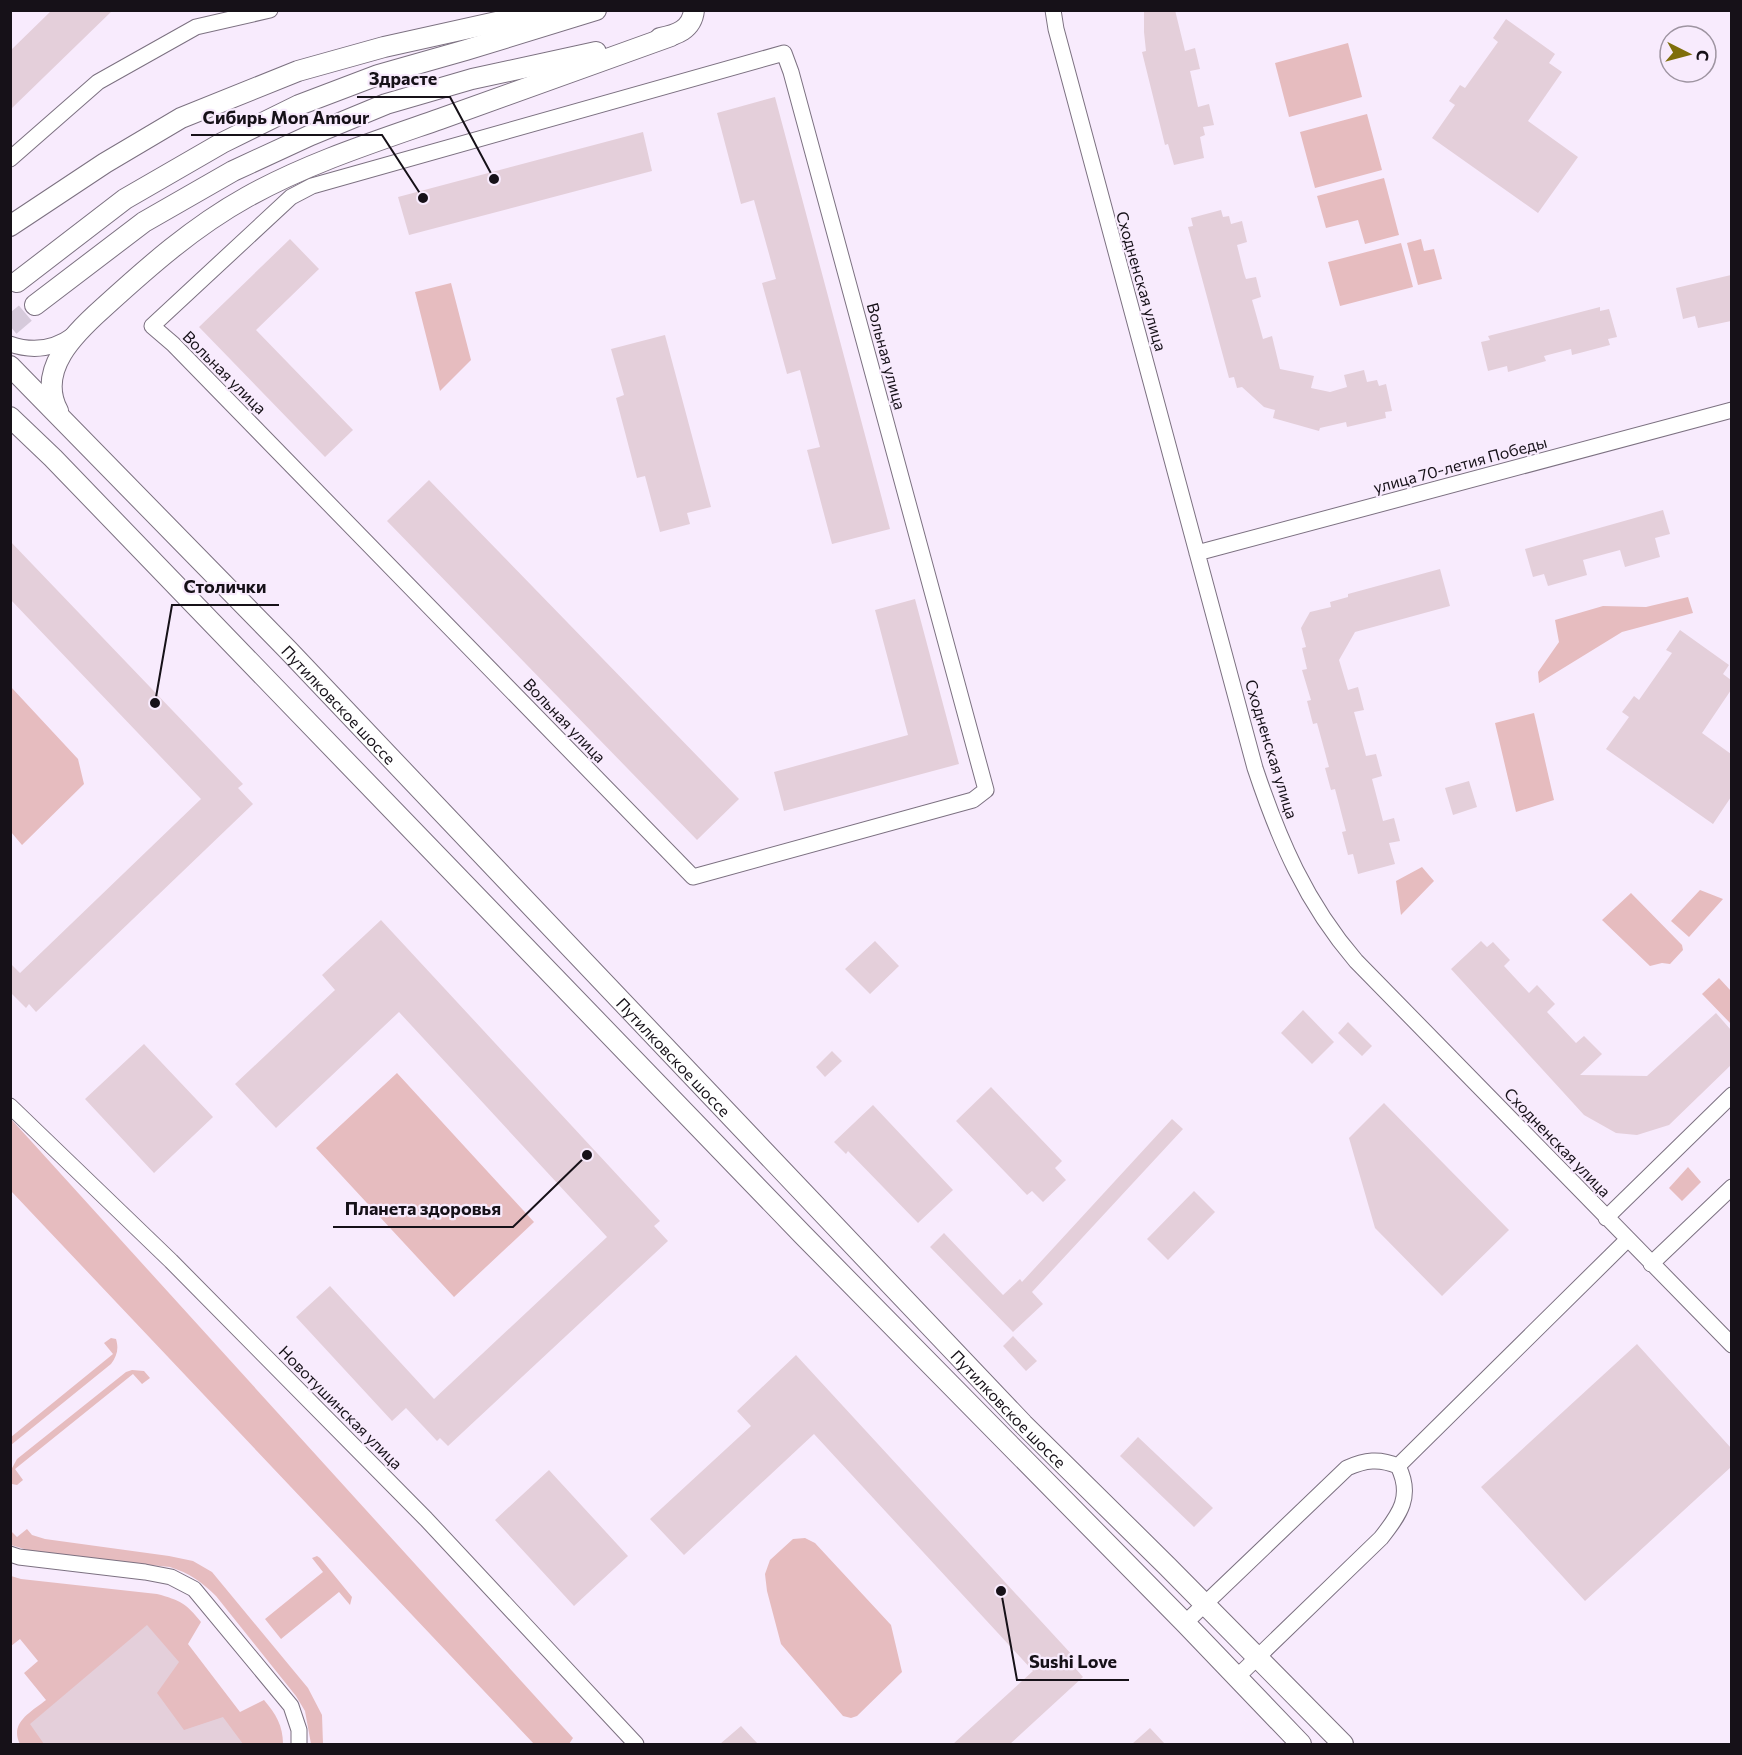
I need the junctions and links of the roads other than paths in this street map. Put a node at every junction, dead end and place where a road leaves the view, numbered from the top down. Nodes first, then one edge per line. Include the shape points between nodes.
1 (270, 10) edge
2 (550, 10) edge
3 (596, 10) edge
4 (694, 10) edge
5 (1053, 10) edge
6 (671, 36) junction
7 (784, 53) joint
8 (10, 159) edge
9 (10, 226) edge
10 (17, 282) dead end
11 (35, 305) tunnel mouth
12 (76, 333) junction
13 (10, 344) edge
14 (14, 376) edge
15 (1731, 410) edge
16 (60, 416) junction
17 (10, 417) edge
18 (1197, 553) junction
19 (1731, 1095) edge
20 (10, 1106) edge
21 (1731, 1187) edge
22 (1606, 1218) junction
23 (1627, 1240) junction
24 (1652, 1264) junction
25 (1731, 1345) edge
26 (1398, 1466) junction
27 (10, 1554) edge
28 (1205, 1604) junction
29 (1185, 1623) junction
30 (1258, 1657) junction
31 (1236, 1678) junction
32 (299, 1744) edge
33 (636, 1744) edge
34 (1301, 1744) edge
35 (1343, 1744) edge

1 - 8 street via 196,27 98,82
2 - 9 main road via 384,46 298,71 181,118
3 - 10 main road via 378,75 299,105 222,143 125,199
4 - 6 main road via 686,29
5 - 18 street, Сходненская улица
6 - 11 main road via 472,79 386,104 311,135 233,171 144,222
6 - 12 main road via 325,160 246,197 143,272
7 - 7 street, Вольная улица via 312,186 291,197 152,326 693,877 973,800 986,790
12 - 13 street via 45,348
12 - 16 main road via 52,375 53,402
14 - 16 main road, Путилковское шоссе
15 - 18 street, улица 70-летия Победы
16 - 28 main road, Путилковское шоссе via 288,650 1023,1424
17 - 29 main road, Путилковское шоссе
18 - 22 street, Сходненская улица via 1255,768 1271,814 1317,910 1356,961
19 - 22 street
20 - 33 street, Новотушинская улица via 171,1261 426,1518
21 - 24 street
22 - 23 street, Сходненская улица
23 - 24 street, Сходненская улица
23 - 26 street
24 - 25 street, Сходненская улица
26 - 28 street via 1375,1460 1347,1468
26 - 30 street via 1405,1488 1396,1519
27 - 32 street via 171,1576 194,1589 291,1706
28 - 29 street
28 - 30 main road, Путилковское шоссе
29 - 31 main road, Путилковское шоссе
30 - 31 street
30 - 35 main road, Путилковское шоссе
31 - 34 main road, Путилковское шоссе

